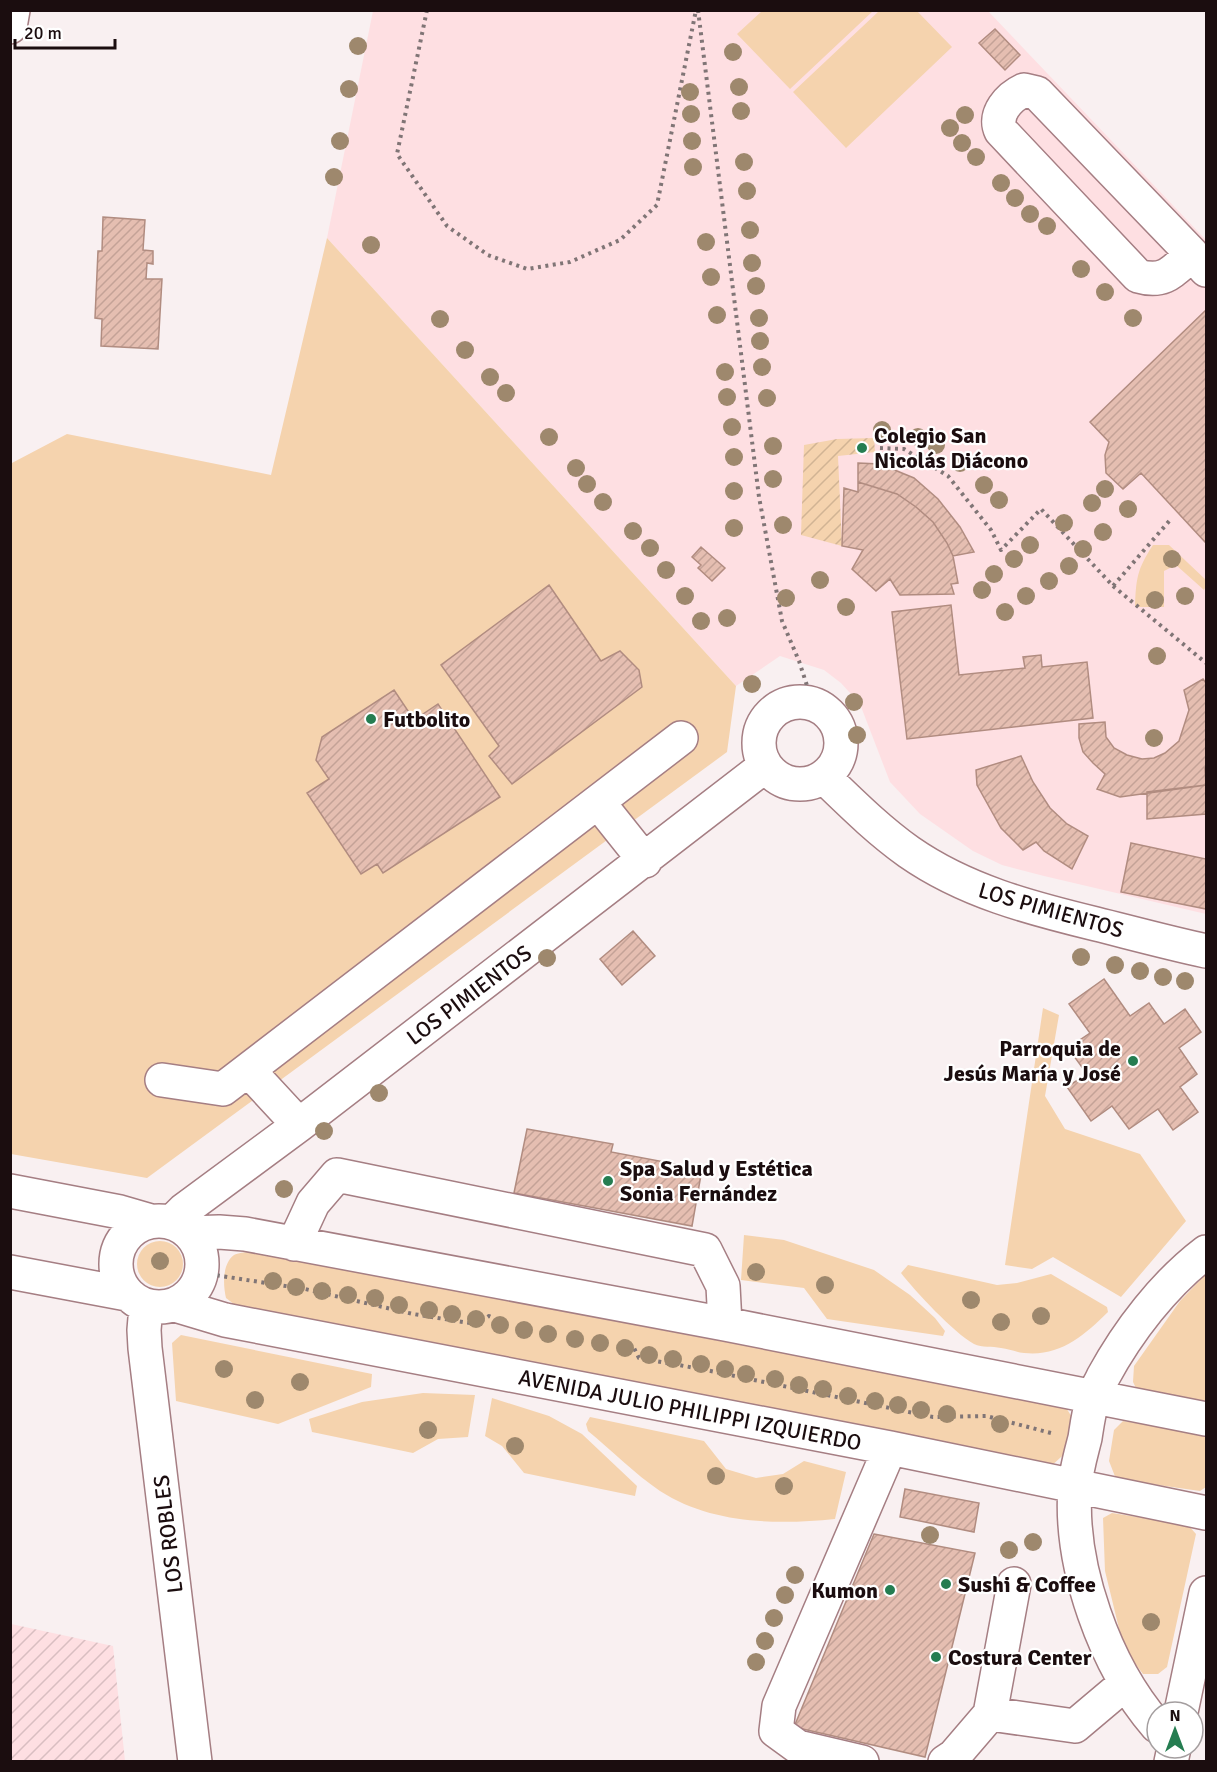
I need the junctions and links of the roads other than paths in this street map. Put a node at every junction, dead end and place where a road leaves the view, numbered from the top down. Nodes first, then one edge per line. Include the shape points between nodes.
1 (13, 10) edge
2 (10, 27) edge
3 (1199, 262) edge
4 (681, 738) dead end
5 (765, 766) junction
6 (824, 777) junction
7 (598, 802) junction
8 (645, 861) junction
9 (1206, 951) edge
10 (249, 1071) junction
11 (162, 1080) dead end
12 (299, 1125) junction
13 (10, 1191) edge
14 (171, 1226) junction
15 (294, 1244) junction
16 (1206, 1252) edge
17 (10, 1272) edge
18 (149, 1301) junction
19 (725, 1324) junction
20 (1093, 1397) junction
21 (1206, 1419) edge
22 (890, 1448) junction
23 (1074, 1486) junction
24 (1206, 1514) edge
25 (1014, 1584) dead end
26 (1206, 1593) edge
27 (1126, 1683) junction
28 (1184, 1700) edge
29 (1145, 1709) edge
30 (990, 1714) junction
31 (195, 1761) edge
32 (862, 1761) edge
33 (945, 1761) edge

1 - 2 street
3 - 3 street via 1037,93 1017,93 999,114 1001,131 1138,276 1166,277
4 - 7 street
5 - 6 street via 774,776 792,784
5 - 6 street via 758,738 771,713 784,705 813,704 825,710 840,731 839,757
5 - 8 street, LOS PIMIENTOS
6 - 9 street, LOS PIMIENTOS via 910,853 974,888 1035,909
7 - 8 street
7 - 10 street
8 - 12 street, LOS PIMIENTOS
10 - 11 street via 223,1089
10 - 12 street
12 - 14 street, LOS PIMIENTOS via 184,1210
13 - 14 street
14 - 15 street
14 - 18 street via 201,1251 202,1273 193,1292
14 - 18 street via 132,1230 116,1256 117,1276
15 - 19 street
15 - 19 street via 313,1203 337,1175 705,1250 723,1286
16 - 20 street via 1150,1308 1115,1356
17 - 18 street, AVENIDA JULIO PHILIPPI IZQUIERDO
18 - 22 street, AVENIDA JULIO PHILIPPI IZQUIERDO via 225,1320
18 - 31 street, LOS ROBLES via 145,1348
19 - 20 street
20 - 21 street
20 - 23 street
22 - 23 street, AVENIDA JULIO PHILIPPI IZQUIERDO
22 - 32 street via 779,1706 776,1731 798,1747
23 - 24 street, AVENIDA JULIO PHILIPPI IZQUIERDO
23 - 27 street via 1076,1534 1093,1611
25 - 30 street
26 - 28 street
27 - 29 street
27 - 30 street via 1074,1726
30 - 33 street via 954,1756

